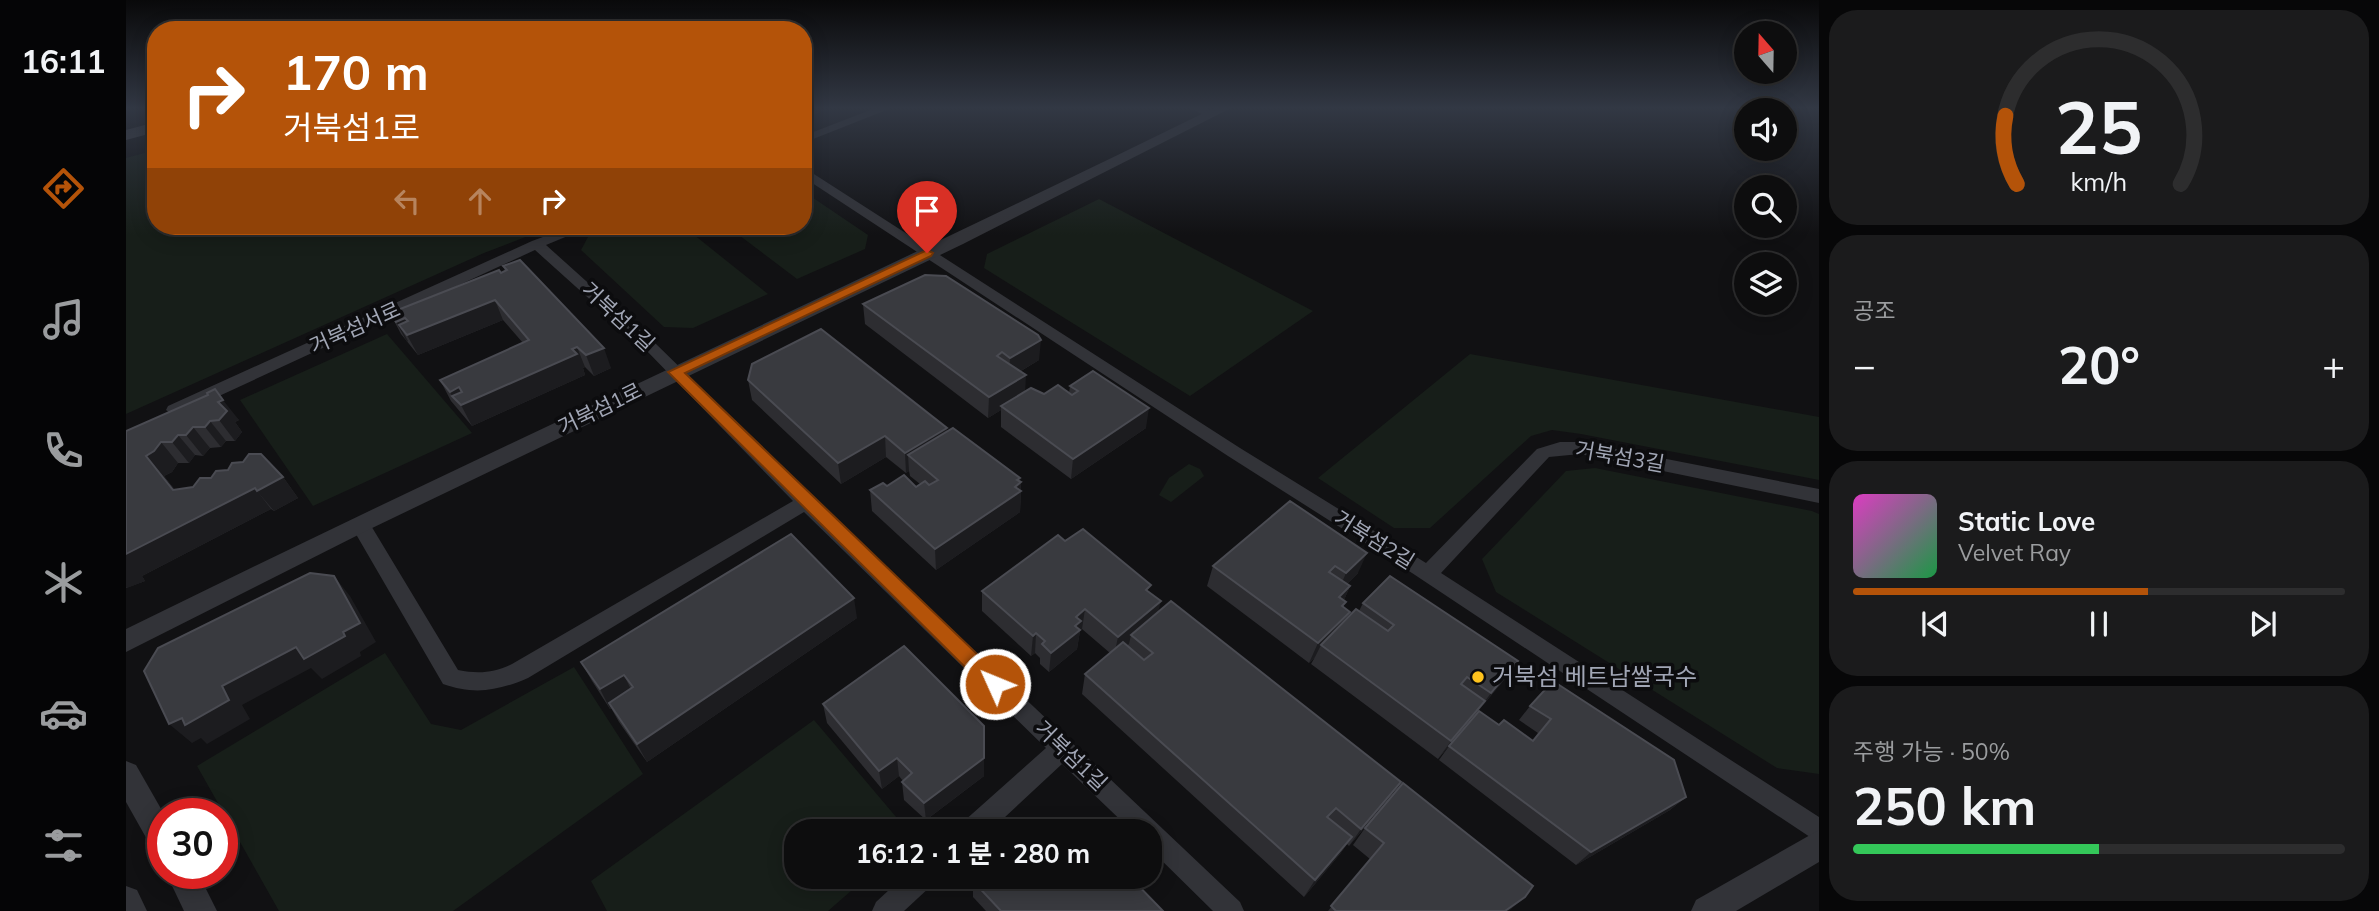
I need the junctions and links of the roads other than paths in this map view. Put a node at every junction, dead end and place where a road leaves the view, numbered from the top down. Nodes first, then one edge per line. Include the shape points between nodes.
1 (1133, 150) edge
2 (812, 177) edge
3 (561, 235) edge
4 (537, 244) junction
5 (927, 253) junction
6 (676, 372) junction
7 (158, 417) edge
8 (1819, 496) edge
9 (806, 502) junction
10 (360, 524) junction
11 (1428, 574) junction
12 (126, 641) edge
13 (1063, 748) junction
14 (126, 774) edge
15 (147, 811) edge
16 (985, 819) edge
17 (1136, 819) edge
18 (1819, 831) edge
19 (1162, 845) edge
20 (1819, 845) edge
21 (189, 889) edge
22 (909, 889) edge
23 (126, 901) edge
24 (131, 911) edge
25 (201, 911) edge
26 (885, 911) edge
27 (1231, 911) edge
28 (1707, 911) edge

1 - 5 street, 거북섬1로
2 - 5 street, 거북섬2길
3 - 4 street, 거북섬서로
4 - 6 street, 거북섬1길
4 - 7 street, 거북섬서로
5 - 6 street, 거북섬1로
5 - 11 street, 거북섬2길
6 - 9 street, 거북섬1길
6 - 10 street, 거북섬1로
8 - 11 street, 거북섬3길 via 1580,448 1560,448 1543,453
9 - 10 street via 495,683 469,683 451,677
9 - 13 street, 거북섬1길
10 - 12 street, 거북섬1로
11 - 18 street, 거북섬2길
13 - 16 street
13 - 17 street, 거북섬1길
14 - 15 street
19 - 27 street, 거북섬1길
20 - 28 street
21 - 25 street
22 - 26 street
23 - 24 street

